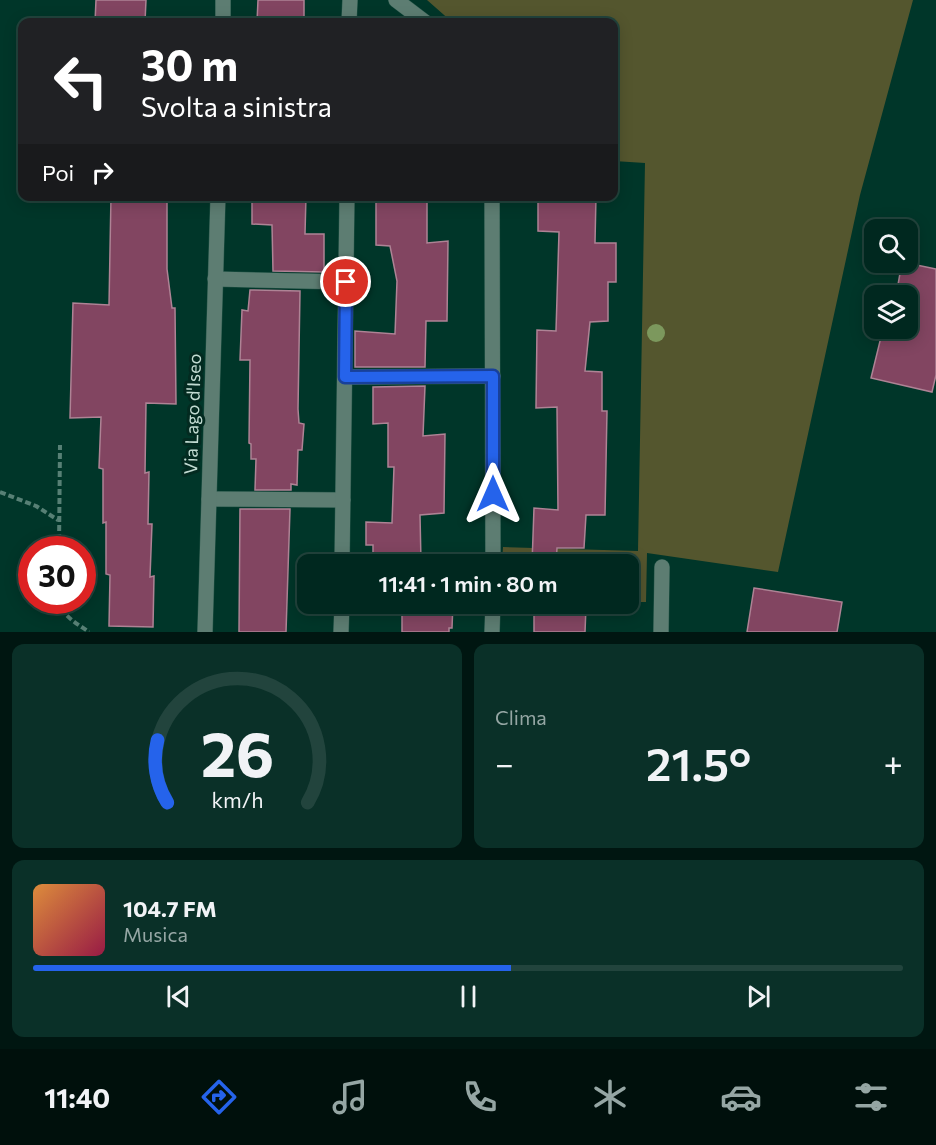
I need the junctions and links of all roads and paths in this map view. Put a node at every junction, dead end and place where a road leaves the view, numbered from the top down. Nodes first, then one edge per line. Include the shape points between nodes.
1 (223, 0) edge
2 (350, 0) edge
3 (396, 0) edge
4 (223, 18) edge
5 (350, 18) edge
6 (420, 18) edge
7 (218, 201) edge
8 (347, 201) edge
9 (492, 201) edge
10 (215, 279) junction
11 (346, 282) junction
12 (493, 376) junction
13 (345, 377) junction
14 (60, 445) dead end
15 (0, 492) edge
16 (209, 499) junction
17 (343, 500) junction
18 (59, 520) junction
19 (58, 536) edge
20 (342, 554) edge
21 (494, 554) edge
22 (662, 567) dead end
23 (64, 614) edge
24 (342, 614) edge
25 (493, 614) edge
26 (89, 632) edge
27 (205, 632) edge
28 (341, 632) edge
29 (492, 632) edge
30 (661, 632) edge

1 - 4 street
2 - 5 street
3 - 6 street
7 - 10 street, Via Lago d'Iseo
8 - 11 street
9 - 12 street
10 - 11 street
10 - 16 street, Via Lago d'Iseo
11 - 13 street
12 - 13 street
12 - 21 street
13 - 17 street
14 - 18 path
15 - 18 path
16 - 17 street
16 - 27 street, Via Lago d'Iseo
17 - 20 street
18 - 19 path
22 - 30 street
23 - 26 path
24 - 28 street
25 - 29 street

